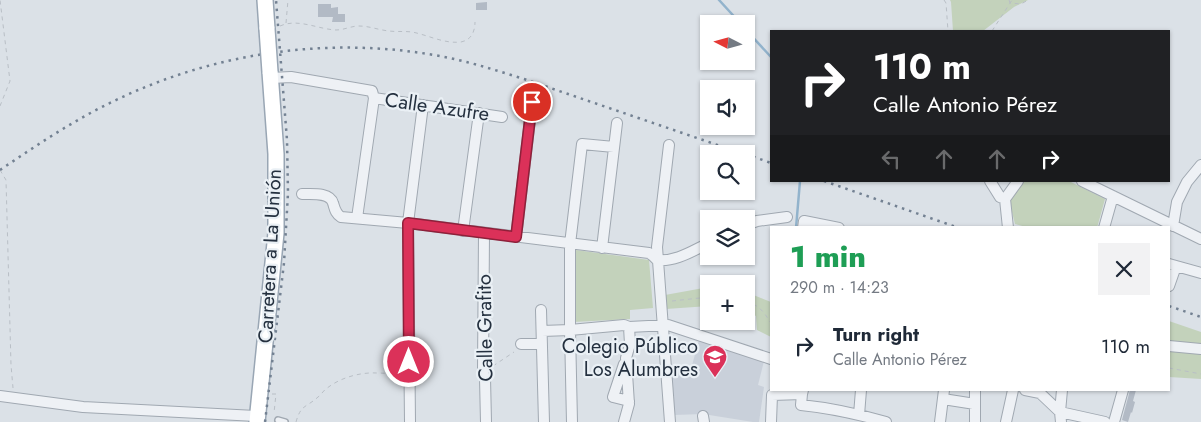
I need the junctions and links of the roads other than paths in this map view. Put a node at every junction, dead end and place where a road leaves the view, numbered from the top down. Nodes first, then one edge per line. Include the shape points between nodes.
1 (265, 0) edge
2 (271, 75) junction
3 (374, 98) junction
4 (532, 102) dead end
5 (423, 105) junction
6 (479, 113) junction
7 (502, 117) dead end
8 (617, 123) dead end
9 (669, 146) dead end
10 (614, 147) junction
11 (1201, 165) edge
12 (991, 182) edge
13 (1017, 182) edge
14 (1084, 182) edge
15 (302, 194) dead end
16 (1113, 196) junction
17 (1005, 200) junction
18 (787, 217) dead end
19 (357, 218) junction
20 (755, 222) edge
21 (408, 223) junction
22 (803, 226) edge
23 (829, 226) edge
24 (1008, 226) edge
25 (1105, 226) edge
26 (1173, 226) junction
27 (463, 230) junction
28 (484, 233) junction
29 (516, 237) junction
30 (1201, 240) edge
31 (570, 244) junction
32 (700, 247) edge
33 (602, 248) junction
34 (657, 260) junction
35 (1172, 265) edge
36 (1201, 273) edge
37 (1170, 279) edge
38 (541, 310) dead end
39 (662, 324) junction
40 (629, 327) junction
41 (570, 330) junction
42 (542, 331) junction
43 (542, 344) junction
44 (1170, 346) edge
45 (519, 347) road end
46 (1201, 349) edge
47 (626, 358) junction
48 (770, 359) edge
49 (861, 391) edge
50 (975, 391) edge
51 (1013, 391) edge
52 (1030, 391) edge
53 (1062, 391) edge
54 (1123, 391) edge
55 (802, 392) edge
56 (944, 395) edge
57 (0, 396) edge
58 (629, 401) junction
59 (975, 404) junction
60 (859, 415) junction
61 (842, 417) edge
62 (1060, 417) edge
63 (257, 419) edge
64 (278, 420) road end
65 (285, 422) edge
66 (410, 422) edge
67 (486, 422) edge
68 (544, 422) edge
69 (572, 422) edge
70 (624, 422) edge
71 (670, 422) edge
72 (771, 422) edge
73 (886, 422) edge
74 (940, 422) edge
75 (975, 422) edge
76 (1006, 422) edge
77 (1105, 422) edge
78 (1114, 422) edge

1 - 2 main road, Carretera a La Unión, bridge
2 - 3 street via 369,90
2 - 63 main road, Carretera a La Unión via 276,232
3 - 5 street, Calle Azufre
3 - 19 street, Calle Azufre
4 - 29 street
5 - 6 street, Calle Azufre
5 - 21 street
6 - 7 street, Calle Azufre
6 - 27 street
8 - 10 street
9 - 34 street
10 - 31 street via 582,144
10 - 33 street
11 - 26 street via 1177,202
12 - 17 street
13 - 17 street
14 - 16 street
15 - 19 street via 326,195 342,217
16 - 25 street
16 - 26 street
17 - 24 street
18 - 20 street
19 - 21 street
21 - 27 street
21 - 66 street
22 - 23 street via 804,221
26 - 30 street
27 - 28 street
28 - 29 street
28 - 67 street, Calle Grafito
29 - 31 street
31 - 33 street
31 - 41 street
32 - 34 street via 676,259
33 - 34 street via 648,254
34 - 39 street
35 - 36 street
35 - 37 street
38 - 42 street
39 - 40 street
39 - 48 street
39 - 71 street
40 - 41 street
40 - 47 street via 630,344
41 - 42 street
41 - 69 street
42 - 43 street
43 - 45 street
43 - 68 street
44 - 46 street
47 - 58 street
47 - 58 street via 613,397
49 - 60 street
50 - 59 street
51 - 76 street
52 - 62 street via 1040,393
53 - 62 street
54 - 78 street
55 - 61 street via 801,405 833,409
55 - 72 street via 772,395
56 - 59 street
56 - 74 street
57 - 63 street via 82,409
58 - 70 street
59 - 75 street
60 - 61 street
60 - 73 street
62 - 77 street
64 - 65 lane

